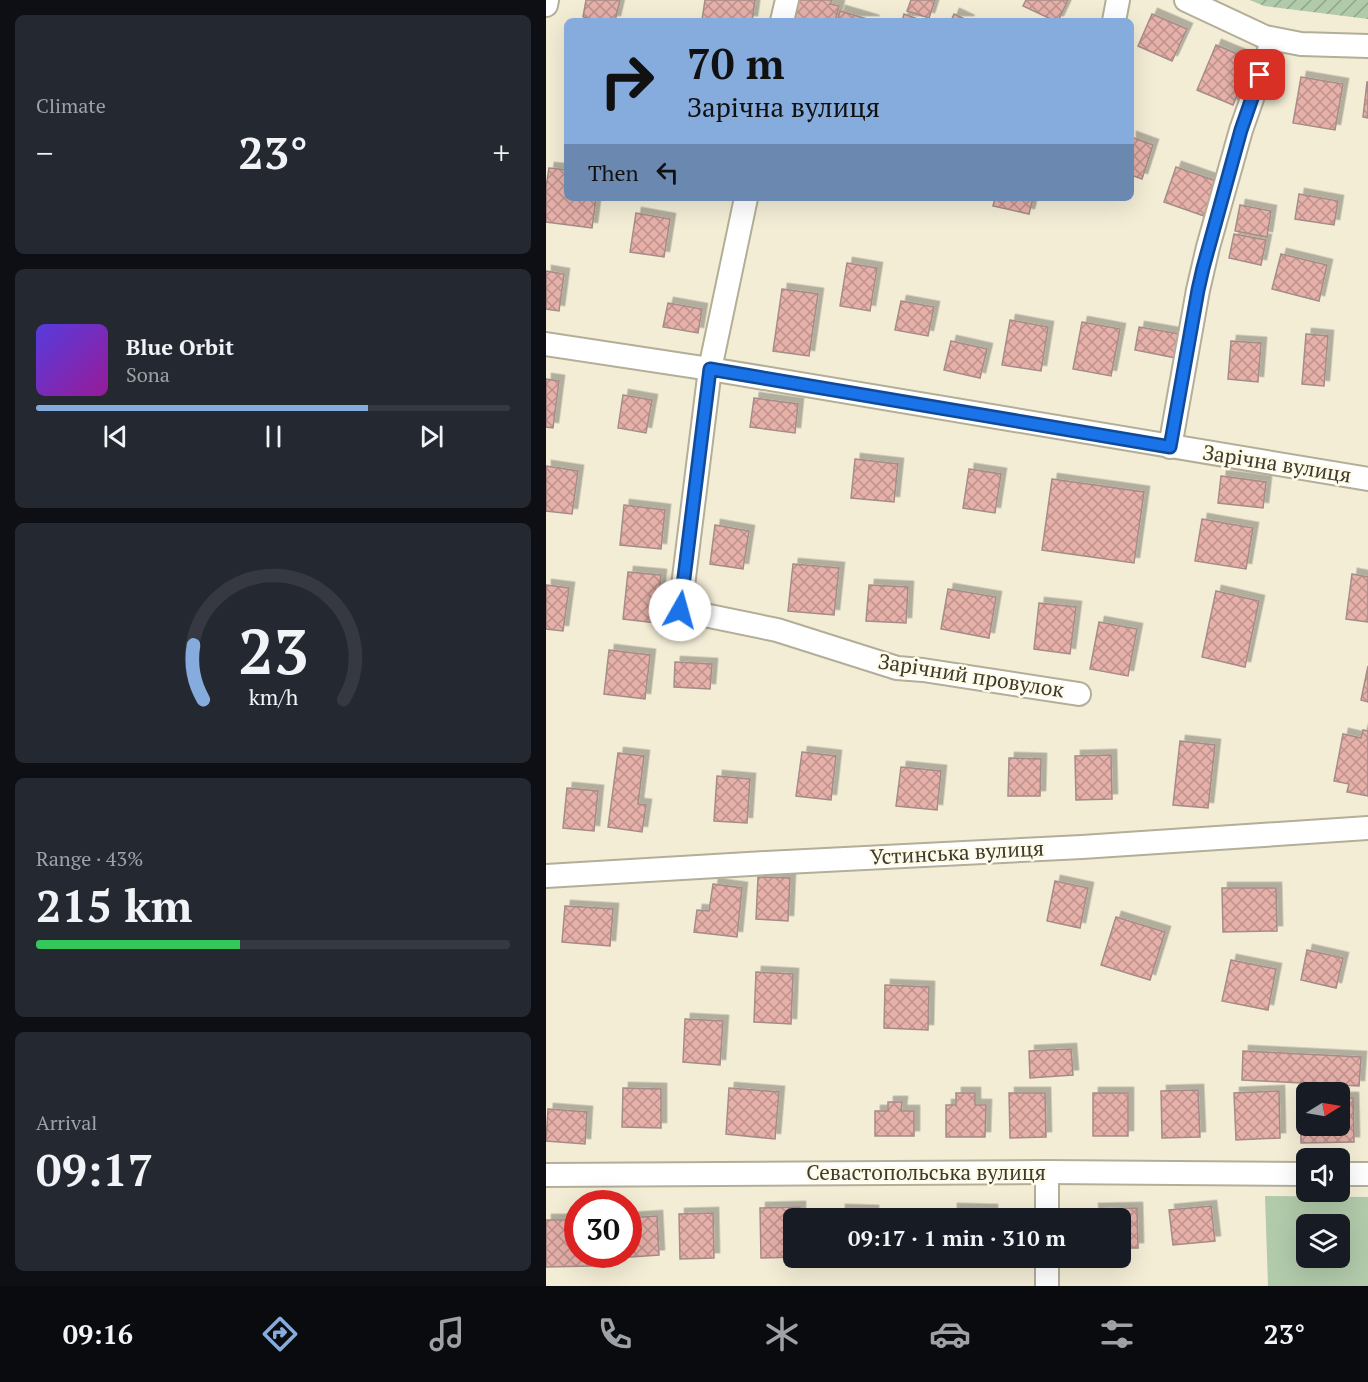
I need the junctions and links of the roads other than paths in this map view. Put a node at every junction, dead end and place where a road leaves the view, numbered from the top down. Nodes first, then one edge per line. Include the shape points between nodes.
1 (547, 0) edge
2 (787, 0) edge
3 (1118, 0) edge
4 (1186, 0) edge
5 (546, 5) edge
6 (783, 18) edge
7 (1115, 18) edge
8 (1273, 39) junction
9 (1368, 46) edge
10 (745, 201) edge
11 (546, 344) edge
12 (710, 369) junction
13 (1170, 447) junction
14 (1368, 480) edge
15 (1079, 694) dead end
16 (1368, 828) edge
17 (546, 876) edge
18 (1047, 1172) junction
19 (546, 1174) edge
20 (1296, 1174) edge
21 (1350, 1174) edge
22 (1368, 1174) edge
23 (1047, 1208) edge
24 (1047, 1268) edge
25 (1047, 1286) edge

1 - 5 street
2 - 6 street
3 - 7 street
4 - 8 street
8 - 9 street
8 - 13 street via 1241,130 1198,290
10 - 12 street
11 - 12 street, Зарічна вулиця
12 - 13 street, Зарічна вулиця
12 - 15 street, Зарічний провулок via 680,610 777,630 897,668
13 - 14 street, Зарічна вулиця
16 - 17 street, Устинська вулиця
18 - 19 street, Севастопольська вулиця
18 - 20 street, Севастопольська вулиця
18 - 23 street
21 - 22 street
24 - 25 street

